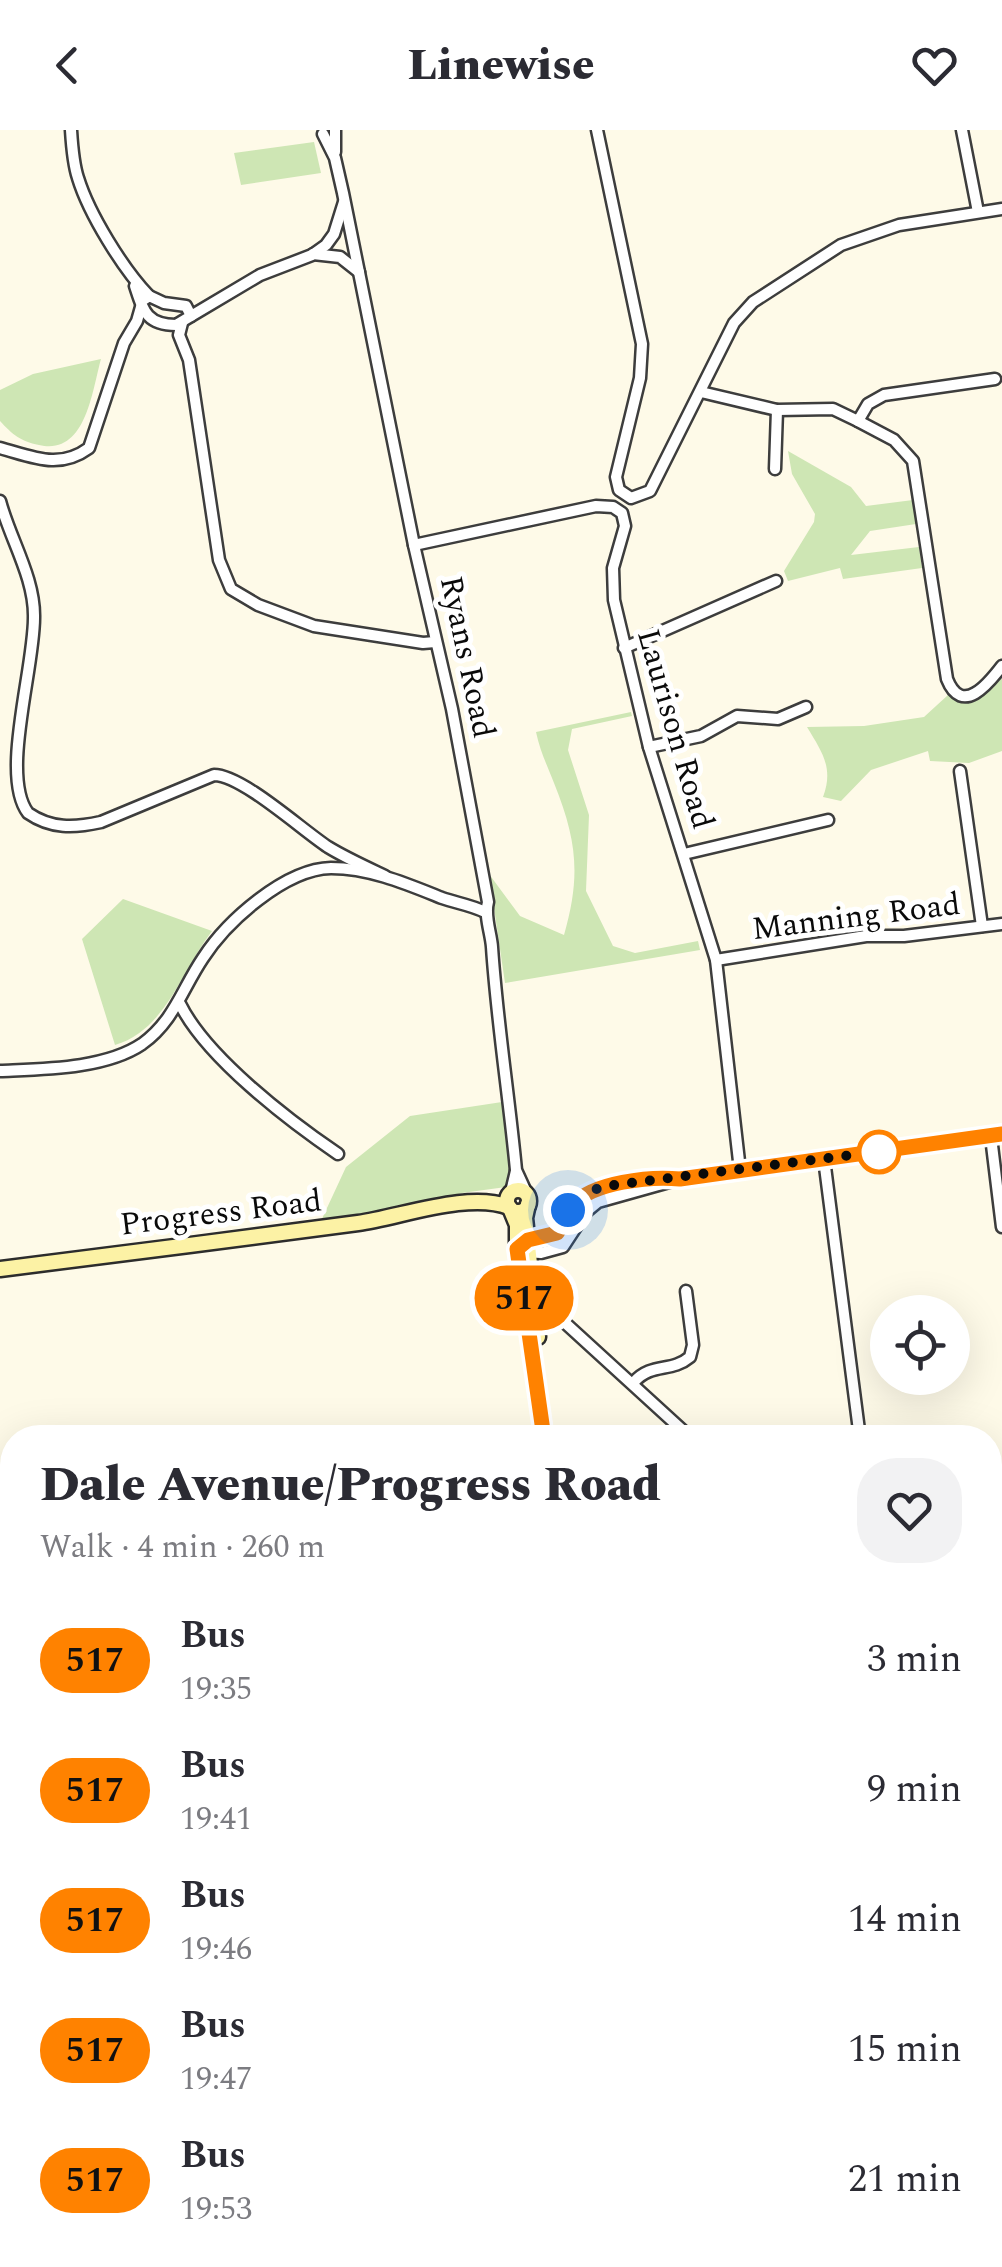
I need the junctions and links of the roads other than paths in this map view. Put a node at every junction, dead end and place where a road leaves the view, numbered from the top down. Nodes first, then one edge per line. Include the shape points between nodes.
1 (70, 130) edge
2 (596, 130) edge
3 (962, 130) edge
4 (328, 131) edge
5 (344, 202) junction
6 (1002, 209) edge
7 (978, 212) junction
8 (312, 254) junction
9 (359, 272) junction
10 (143, 302) junction
11 (187, 315) junction
12 (163, 323) junction
13 (128, 337) junction
14 (186, 350) junction
15 (995, 379) dead end
16 (701, 392) junction
17 (777, 410) junction
18 (858, 421) junction
19 (0, 448) edge
20 (775, 469) dead end
21 (0, 501) edge
22 (414, 546) junction
23 (776, 581) dead end
24 (432, 628) junction
25 (410, 639) junction
26 (435, 642) junction
27 (624, 648) junction
28 (1002, 666) edge
29 (806, 708) dead end
30 (648, 747) junction
31 (4, 751) dead end
32 (3, 768) dead end
33 (960, 771) dead end
34 (828, 820) dead end
35 (684, 854) junction
36 (385, 876) junction
37 (486, 912) junction
38 (1002, 924) edge
39 (982, 926) junction
40 (716, 960) junction
41 (180, 1004) junction
42 (0, 1071) edge
43 (998, 1136) edge
44 (338, 1154) dead end
45 (824, 1159) junction
46 (740, 1170) junction
47 (516, 1200) junction
48 (1002, 1227) edge
49 (525, 1248) junction
50 (0, 1270) edge
51 (686, 1291) dead end
52 (531, 1316) junction
53 (634, 1382) junction
54 (543, 1425) edge
55 (678, 1425) edge
56 (858, 1425) edge

1 - 10 street via 84,197
2 - 16 street via 642,344 616,476 619,490 631,498 650,491
3 - 7 street
4 - 5 street, Ryans Road
5 - 8 street via 334,234
5 - 9 street, Ryans Road
6 - 7 street
7 - 16 street via 900,225 822,254 742,311
8 - 9 street via 340,257
8 - 11 street
9 - 22 street, Ryans Road
10 - 11 street
10 - 12 street via 146,314
10 - 13 street
11 - 12 street
11 - 14 street via 179,335
12 - 13 street via 146,324
12 - 14 street
13 - 19 street via 89,448 48,462
14 - 25 street via 219,560 230,589 314,626
15 - 18 street via 884,395
16 - 17 street
17 - 18 street via 826,407
17 - 20 street
18 - 28 street via 894,440 913,461 951,689 976,694
21 - 31 street via 34,610
22 - 24 street, Ryans Road
22 - 27 street, Laurison Road via 613,506 624,520 612,584
23 - 27 street
24 - 25 street
24 - 26 street, Ryans Road
25 - 26 street
26 - 37 street, Ryans Road
27 - 30 street, Laurison Road
29 - 30 street via 778,719 737,716 701,736
30 - 35 street, Laurison Road
32 - 36 street via 21,808 68,827 101,822 214,775 228,776 330,849
33 - 39 street
34 - 35 street
35 - 40 street, Laurison Road
36 - 37 street
36 - 41 street via 322,869 274,891 218,936
37 - 47 street, Ryans Road
38 - 39 street, Manning Road
39 - 40 street, Manning Road
40 - 46 street, Laurison Road
41 - 42 street via 154,1034 128,1050 69,1067
41 - 44 street via 209,1046
43 - 45 street
43 - 48 street
45 - 46 street
45 - 56 street
46 - 49 street via 590,1191 568,1210 557,1233
47 - 49 street, Ryans Road via 525,1218
47 - 50 street, Progress Road
49 - 52 street, Ryans Road
51 - 53 street via 690,1357 648,1369
52 - 53 street via 563,1322
52 - 54 street, Ryans Road
53 - 55 street

